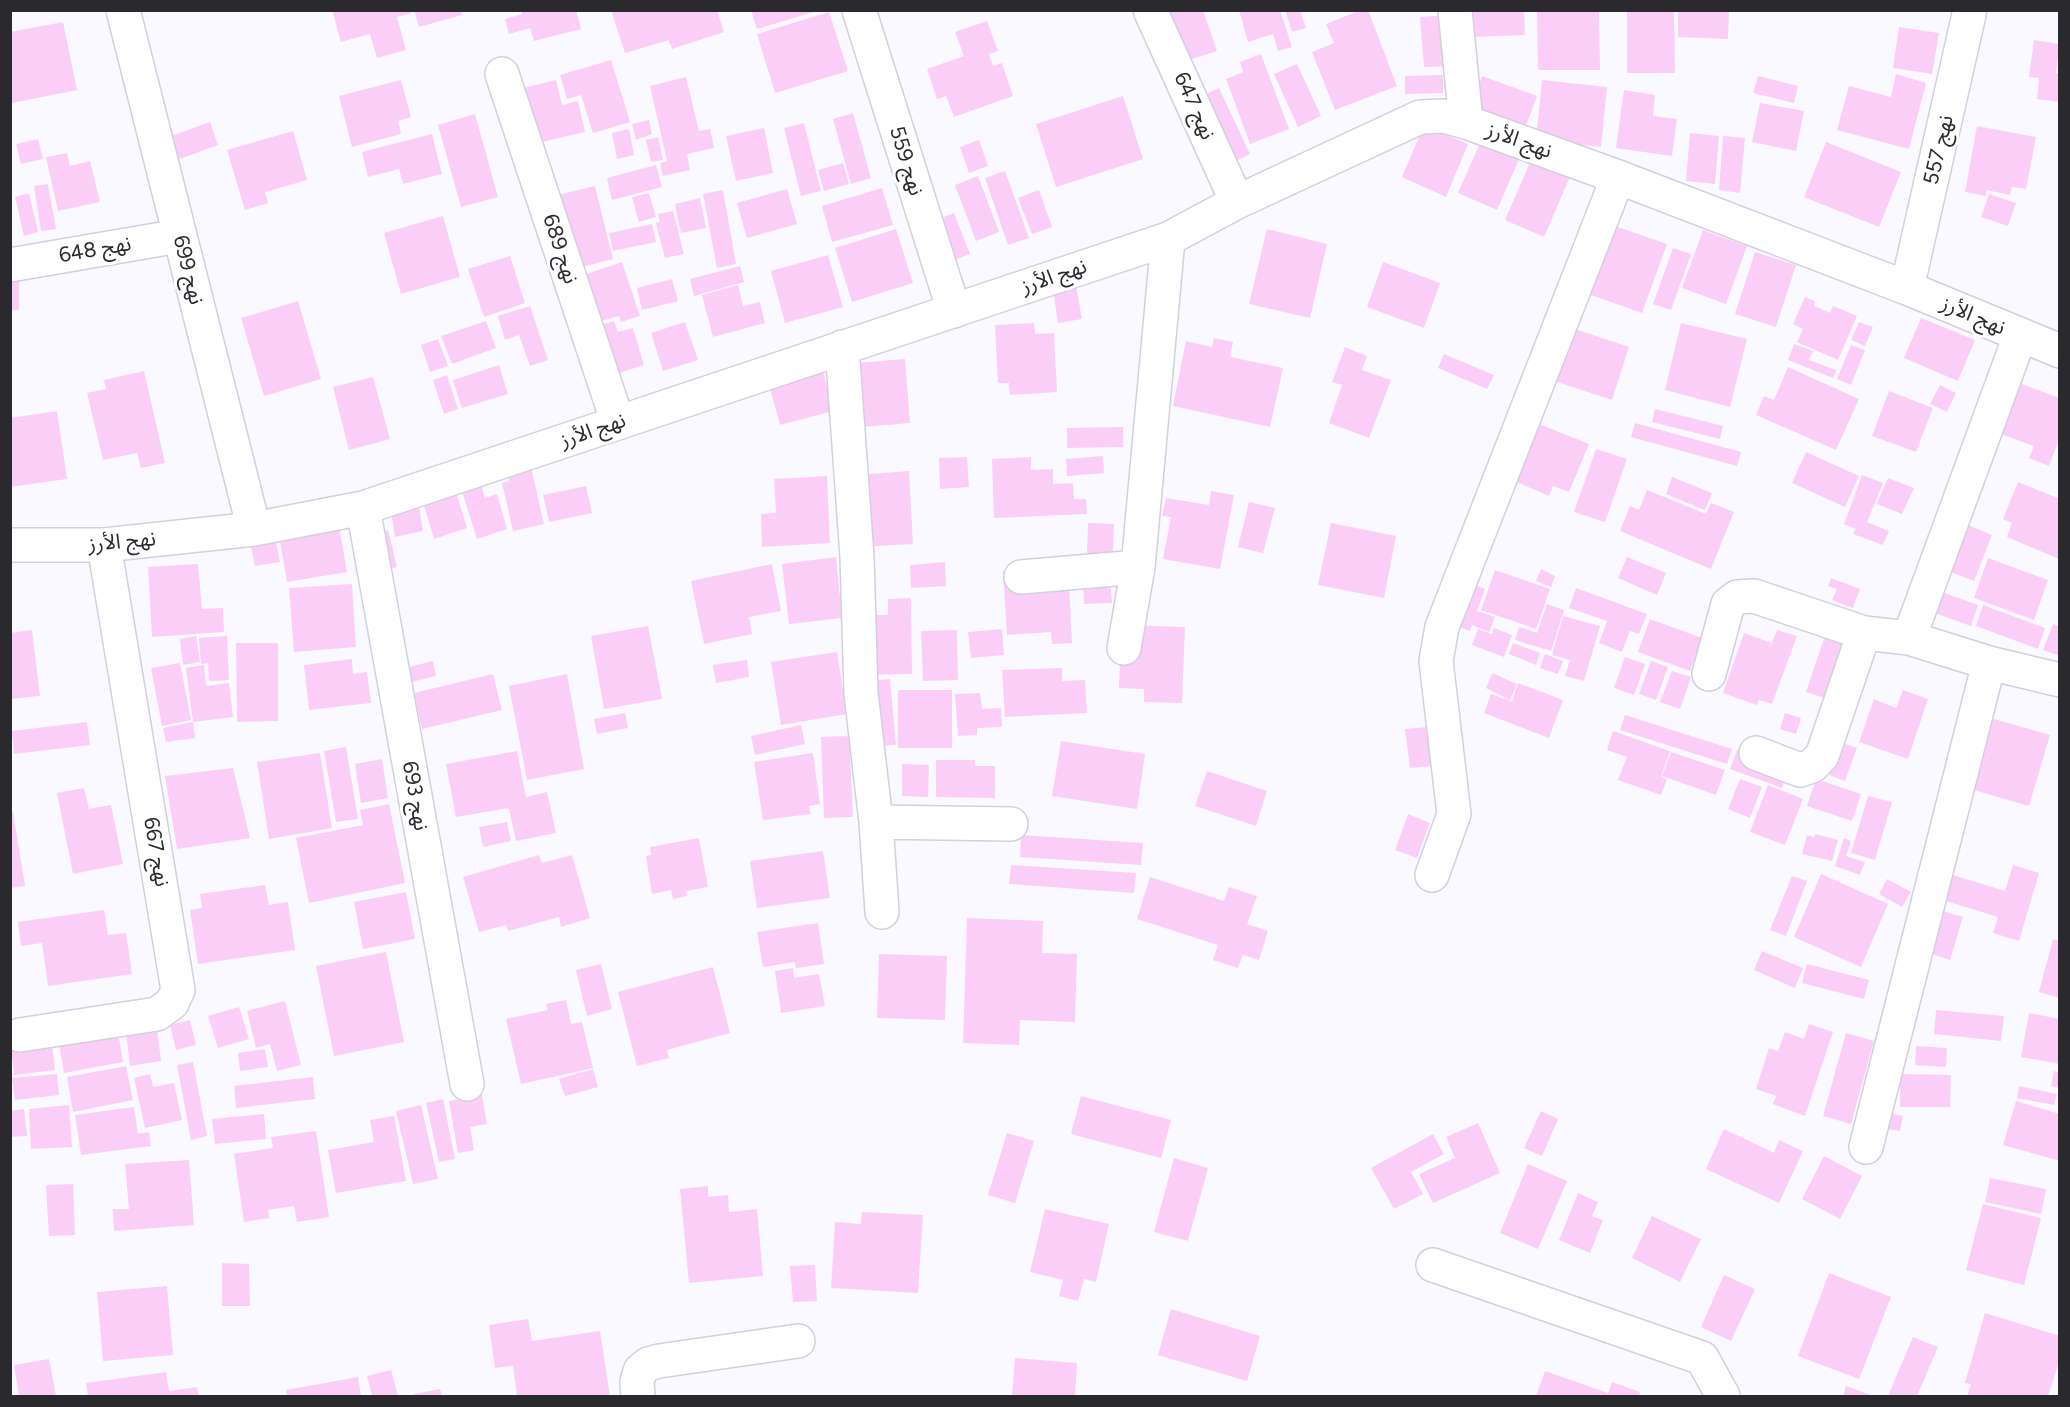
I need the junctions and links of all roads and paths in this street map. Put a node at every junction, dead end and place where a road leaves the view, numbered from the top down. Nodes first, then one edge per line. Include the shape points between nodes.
1 (123, 10) edge
2 (859, 10) edge
3 (1150, 10) edge
4 (1455, 10) edge
5 (1970, 10) edge
6 (502, 74) dead end
7 (1466, 122) junction
8 (1618, 177) junction
9 (1237, 202) junction
10 (179, 236) junction
11 (1168, 239) junction
12 (10, 265) edge
13 (1907, 288) junction
14 (954, 311) junction
15 (2020, 336) junction
16 (842, 347) junction
17 (2060, 351) edge
18 (618, 423) junction
19 (363, 508) junction
20 (254, 529) junction
21 (10, 545) edge
22 (104, 545) junction
23 (1138, 567) junction
24 (1021, 577) dead end
25 (1864, 633) junction
26 (1909, 638) junction
27 (1124, 648) dead end
28 (1989, 663) junction
29 (1709, 674) dead end
30 (2060, 680) edge
31 (1756, 753) dead end
32 (876, 822) junction
33 (1011, 824) dead end
34 (1432, 875) dead end
35 (882, 912) dead end
36 (20, 1035) dead end
37 (467, 1084) dead end
38 (1866, 1147) dead end
39 (1433, 1265) dead end
40 (798, 1341) dead end
41 (638, 1396) edge
42 (1723, 1396) edge

1 - 10 street, نهج 699
2 - 14 street, نهج 559
3 - 9 street, نهج 647
4 - 7 street
5 - 13 street, نهج 557
6 - 18 street, نهج 689
7 - 8 street, نهج الأرز
7 - 9 street, نهج الأرز via 1444,116 1420,117
8 - 13 street, نهج الأرز
8 - 34 street via 1442,627 1436,662 1454,814
9 - 11 street, نهج الأرز
10 - 12 street, نهج 648
10 - 20 street, نهج 699
11 - 14 street, نهج الأرز
11 - 23 street
13 - 15 street, نهج الأرز
14 - 16 street, نهج الأرز
15 - 17 street, نهج الأرز
15 - 26 street
16 - 18 street, نهج الأرز
16 - 32 street via 857,557 861,693
18 - 19 street, نهج الأرز
19 - 20 street, نهج الأرز
19 - 37 street, نهج 693
20 - 22 street, نهج الأرز
21 - 22 street, نهج الأرز
22 - 36 street, نهج 667 via 178,990 172,1003 157,1014
23 - 24 street
23 - 27 street
25 - 26 street
25 - 29 street via 1754,597 1737,597 1728,604
25 - 31 street via 1822,756 1812,766 1800,770
26 - 28 street
28 - 30 street
28 - 38 street
32 - 33 street
32 - 35 street
39 - 42 street via 1702,1358
40 - 41 street via 659,1360 640,1371

